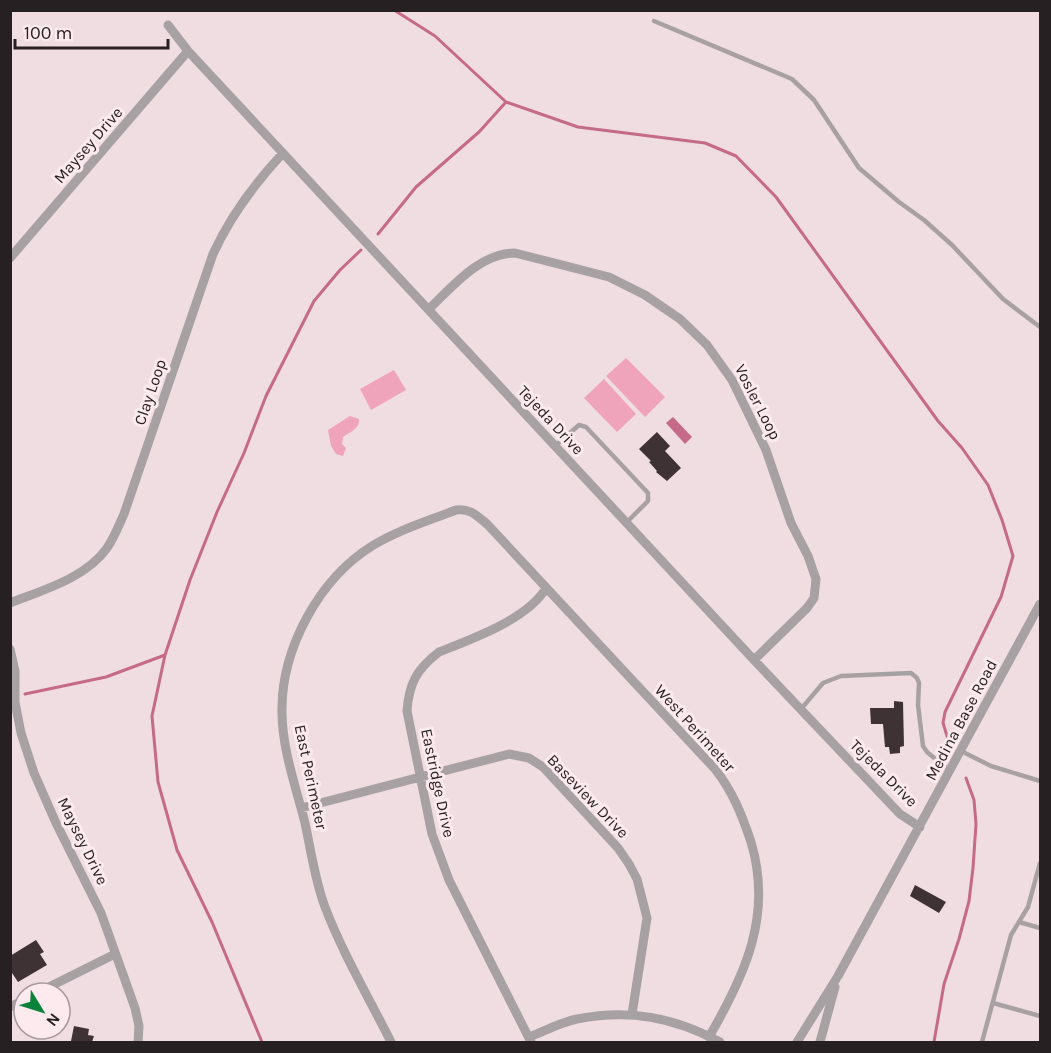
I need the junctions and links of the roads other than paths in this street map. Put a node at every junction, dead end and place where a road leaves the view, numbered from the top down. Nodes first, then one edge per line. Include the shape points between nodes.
1 (654, 21) dead end
2 (168, 25) dead end
3 (188, 51) junction
4 (283, 153) junction
5 (10, 258) edge
6 (429, 309) junction
7 (1041, 327) edge
8 (555, 446) junction
9 (451, 511) joint
10 (626, 522) junction
11 (546, 588) junction
12 (10, 603) edge
13 (1041, 604) edge
14 (10, 649) edge
15 (754, 660) junction
16 (801, 709) junction
17 (961, 751) junction
18 (950, 771) junction
19 (422, 777) junction
20 (1041, 781) edge
21 (301, 808) junction
22 (920, 828) junction
23 (1041, 863) edge
24 (1019, 922) junction
25 (1041, 928) edge
26 (115, 954) junction
27 (838, 976) junction
28 (61, 981) edge
29 (993, 1003) junction
30 (632, 1014) junction
31 (1041, 1016) edge
32 (709, 1037) junction
33 (530, 1040) edge
34 (138, 1042) edge
35 (392, 1042) edge
36 (720, 1042) edge
37 (797, 1042) edge
38 (820, 1042) edge
39 (982, 1042) edge

1 - 7 lane via 792,79 814,100 860,168 952,245 1003,299
2 - 3 street, Tejeda Drive
3 - 4 street, Tejeda Drive
3 - 5 street, Maysey Drive
4 - 6 street, Tejeda Drive
4 - 12 street, Clay Loop via 260,180 216,248 124,514 107,548 78,573
6 - 8 street, Tejeda Drive
6 - 15 street, Vosler Loop via 481,263 501,253 515,253 627,285 667,309 707,345 732,380 766,450 791,523 816,579 814,598 807,608
8 - 10 street, Tejeda Drive
8 - 10 lane via 579,425 586,427 648,493 648,501
9 - 11 street, West Perimeter via 470,510
9 - 21 street, East Perimeter via 372,546 326,588 307,616 292,652 282,711
10 - 15 street, Tejeda Drive
11 - 19 street, Eastridge Drive via 514,619 439,652 421,668 408,693 408,711
11 - 32 street, West Perimeter via 715,769 733,795 746,825 756,858 757,924 740,979
13 - 17 street, Medina Base Road
14 - 26 street, Maysey Drive via 15,702 34,773 101,913
15 - 16 street, Tejeda Drive
16 - 18 lane via 822,683 841,676 911,674 919,683 923,746
16 - 22 street, Tejeda Drive via 900,814
17 - 18 street, Medina Base Road
17 - 20 lane via 991,766
18 - 22 street, Medina Base Road
19 - 21 street, Baseview Drive
19 - 30 street, Baseview Drive via 509,754 529,758 556,779 618,848 637,879 647,918
19 - 33 street, Eastridge Drive via 432,834 449,880
21 - 35 street, East Perimeter via 324,905
22 - 27 street, Medina Base Road
23 - 24 lane via 1028,908
24 - 25 lane
24 - 29 lane via 1011,935
26 - 28 street
26 - 34 street, Maysey Drive via 135,1008
27 - 37 street, Medina Base Road
27 - 38 street, Medina Base Road
29 - 31 lane
29 - 39 lane
30 - 32 street via 675,1022
30 - 33 street via 575,1020
32 - 36 street

